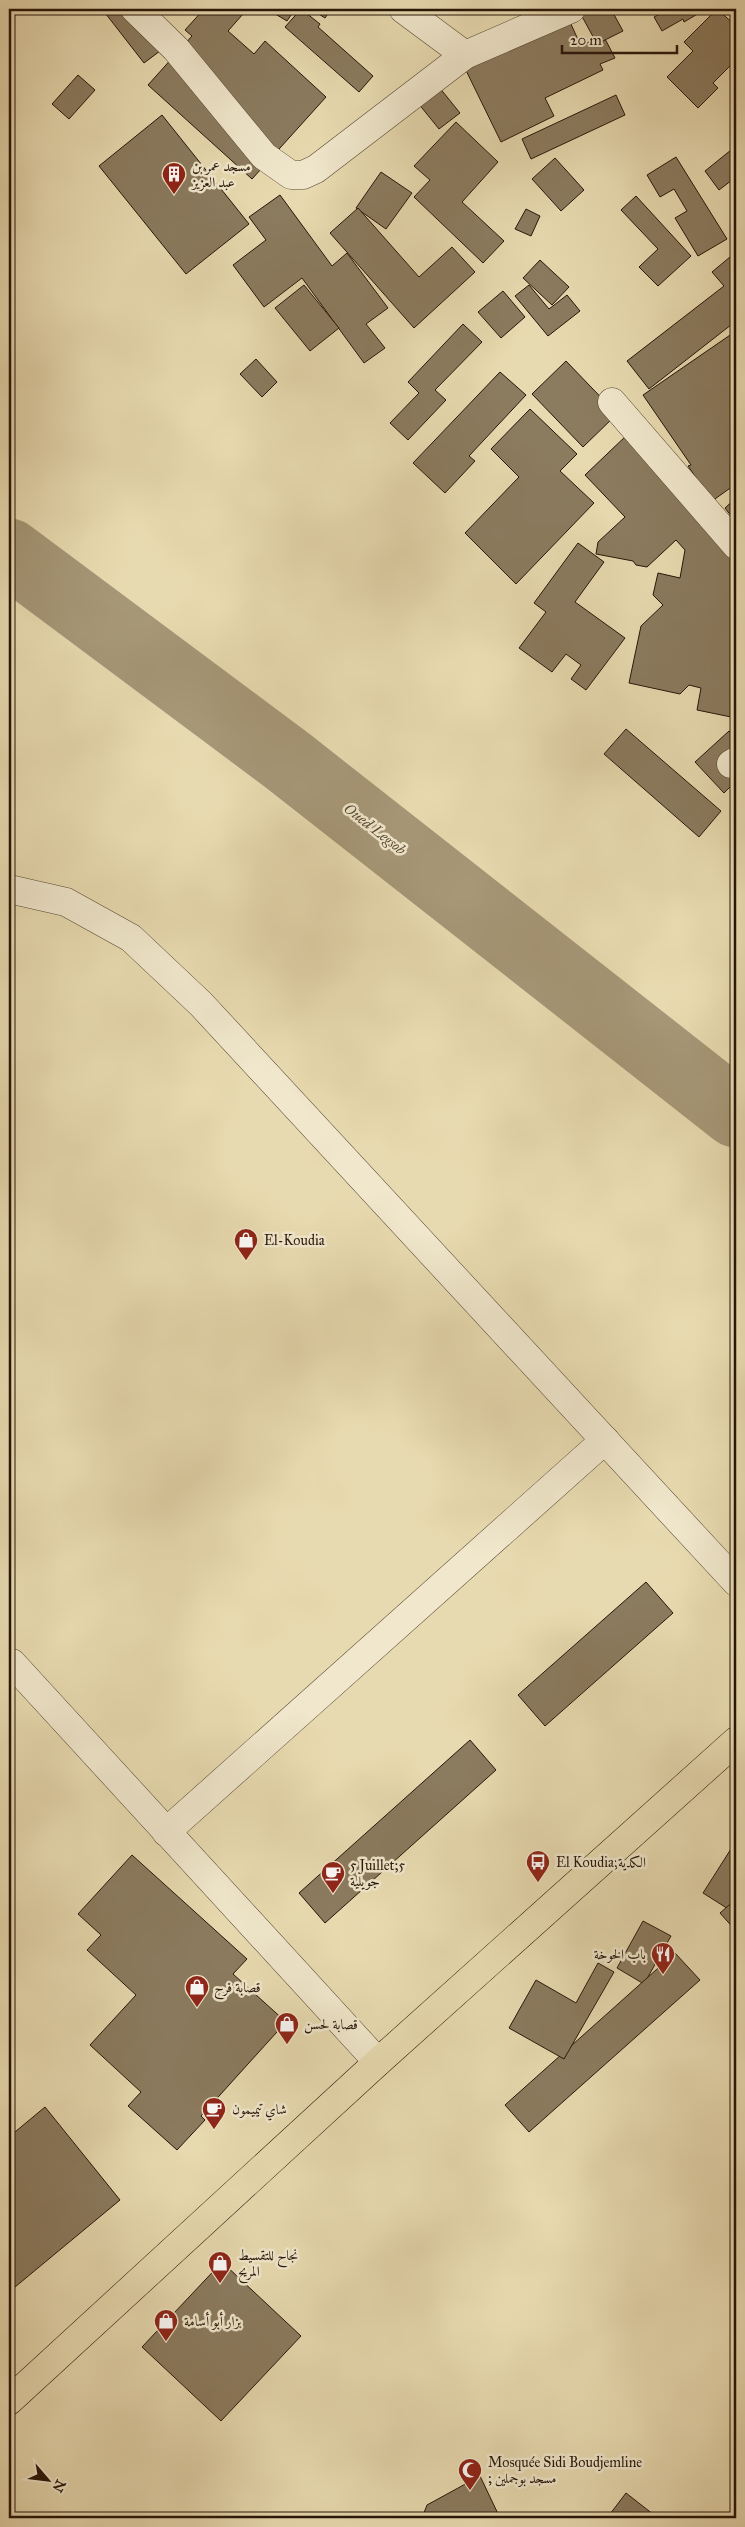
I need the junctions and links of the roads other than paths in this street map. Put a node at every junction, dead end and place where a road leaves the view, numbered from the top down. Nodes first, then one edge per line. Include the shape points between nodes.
1 (135, 9) edge
2 (403, 9) edge
3 (571, 9) edge
4 (466, 54) junction
5 (612, 402) dead end
6 (736, 545) edge
7 (9, 889) edge
8 (605, 1440) junction
9 (736, 1582) edge
10 (12, 1663) dead end
11 (736, 1741) edge
12 (166, 1832) junction
13 (378, 2062) junction
14 (9, 2401) edge

1 - 4 street via 176,49 264,156 291,175 303,175 316,169
2 - 4 street
3 - 4 street
5 - 6 street
7 - 8 street via 66,902 131,938 207,1011
8 - 9 street
8 - 12 street
10 - 12 street
11 - 13 main road
12 - 13 street
13 - 14 main road

